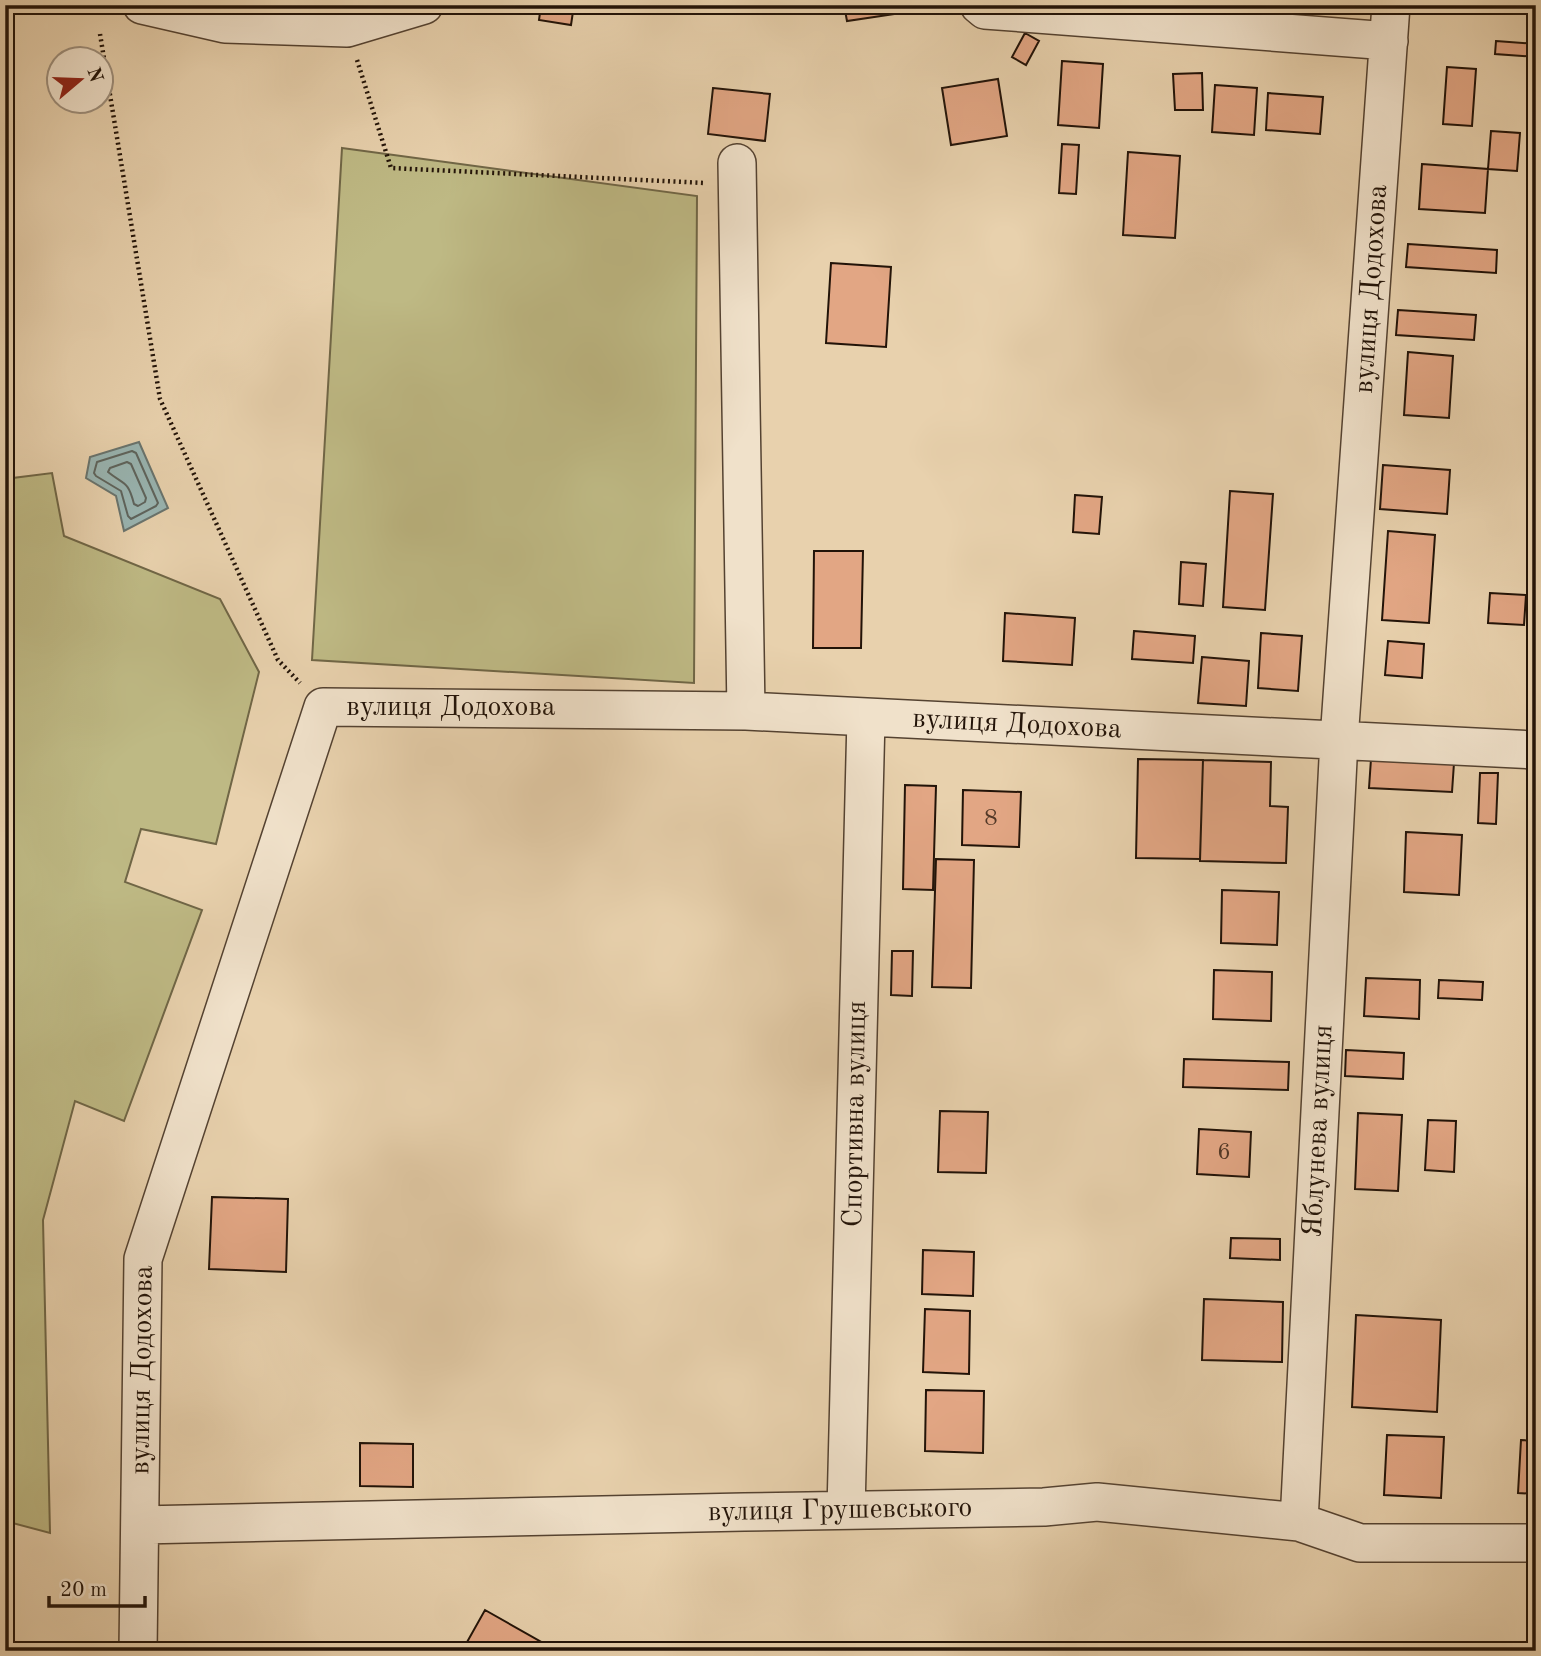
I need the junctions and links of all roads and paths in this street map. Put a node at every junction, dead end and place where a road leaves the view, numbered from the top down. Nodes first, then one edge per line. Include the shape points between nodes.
1 (142, 5) edge
2 (424, 5) edge
3 (979, 5) edge
4 (1390, 23) edge
5 (347, 28) junction
6 (100, 34) dead end
7 (738, 174) joint
8 (323, 707) junction
9 (746, 711) junction
10 (866, 718) junction
11 (1339, 740) junction
12 (1536, 750) edge
13 (846, 1510) junction
14 (1299, 1522) junction
15 (140, 1525) junction
16 (1536, 1543) edge
17 (138, 1651) edge

1 - 5 street via 225,24
2 - 5 street
3 - 4 street via 985,10
4 - 11 street, вулиця Додохова
5 - 7 path via 390,168
6 - 8 path via 160,399 278,660
7 - 9 street
8 - 9 street, вулиця Додохова
8 - 15 street, вулиця Додохова via 144,1259
9 - 10 street, вулиця Додохова
10 - 11 street, вулиця Додохова
10 - 13 street, Спортивна вулиця
11 - 12 street, вулиця Додохова
11 - 14 street, Яблунева вулиця
13 - 14 street, вулиця Грушевського via 1097,1502
13 - 15 street, вулиця Грушевського
14 - 16 street, вулиця Грушевського via 1360,1543
15 - 17 street, вулиця Додохова

